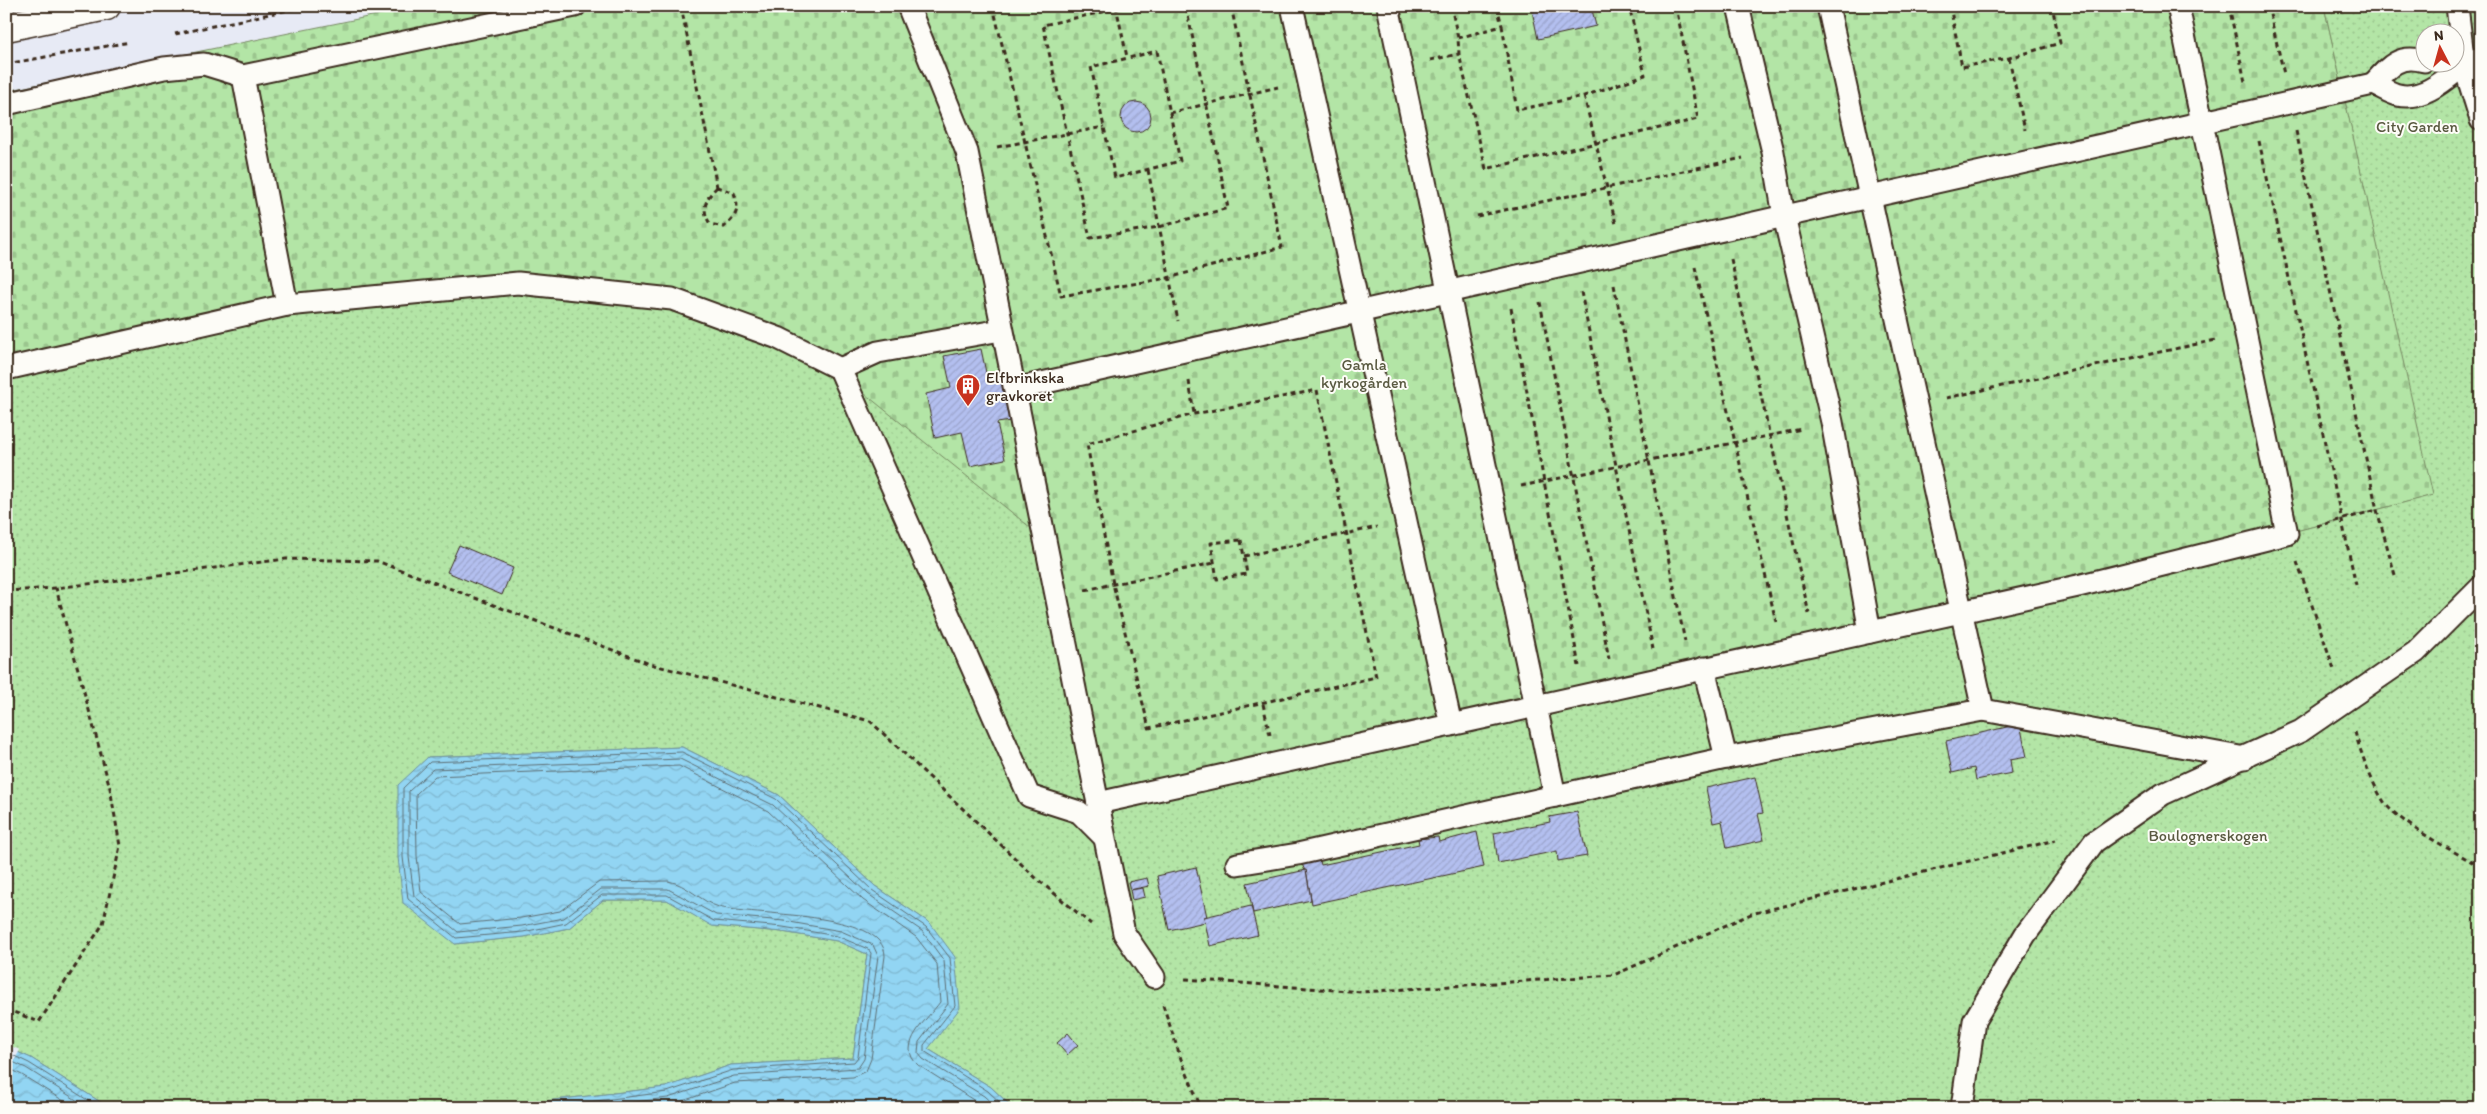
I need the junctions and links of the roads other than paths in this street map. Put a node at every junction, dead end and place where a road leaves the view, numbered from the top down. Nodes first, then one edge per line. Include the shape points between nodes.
1 (106, 6) edge
2 (575, 6) edge
3 (908, 6) edge
4 (1292, 6) edge
5 (1388, 6) edge
6 (1738, 6) edge
7 (1828, 6) edge
8 (2178, 6) edge
9 (2457, 6) edge
10 (6, 27) edge
11 (2414, 58) edge
12 (2472, 64) edge
13 (243, 76) junction
14 (2373, 84) junction
15 (6, 104) edge
16 (2481, 120) edge
17 (2204, 122) junction
18 (1869, 197) junction
19 (1784, 216) junction
20 (1448, 291) junction
21 (287, 305) junction
22 (1359, 311) junction
23 (1001, 330) junction
24 (6, 369) edge
25 (840, 369) junction
26 (1015, 389) junction
27 (2481, 587) edge
28 (1962, 611) junction
29 (1870, 632) junction
30 (1698, 670) junction
31 (1536, 706) junction
32 (1984, 710) junction
33 (1451, 724) junction
34 (1726, 758) junction
35 (2245, 758) junction
36 (1555, 796) junction
37 (1098, 803) junction
38 (1103, 836) junction
39 (1237, 864) dead end
40 (1154, 977) road end
41 (1962, 1108) edge

1 - 10 main road
2 - 13 lane
3 - 23 lane via 967,152
4 - 22 lane
5 - 20 lane
6 - 19 lane via 1773,152
7 - 18 lane
8 - 17 lane
9 - 12 lane
11 - 14 lane via 2392,63
12 - 14 lane via 2419,94 2399,96
12 - 16 lane
13 - 15 lane via 204,64 164,68
13 - 21 lane
14 - 17 lane
17 - 18 lane
17 - 28 lane via 2287,534 2159,567
18 - 19 lane
18 - 28 lane
19 - 20 lane
19 - 29 lane via 1832,422
20 - 22 lane
20 - 31 lane
21 - 24 lane
21 - 25 lane via 518,283 672,299 778,338
22 - 26 lane
22 - 33 lane
23 - 25 lane via 878,352
23 - 26 lane
25 - 38 lane via 1029,796 1079,812
26 - 37 lane
27 - 35 lane via 2408,657 2301,732
28 - 29 lane
28 - 32 lane
29 - 30 lane
30 - 31 lane
30 - 34 lane
31 - 33 lane
31 - 36 lane
32 - 34 lane
32 - 35 lane
33 - 37 lane
34 - 36 lane
35 - 41 lane via 2163,794 2094,842 2024,935 1974,1021
36 - 39 lane via 1298,854
37 - 38 lane
38 - 40 lane via 1124,933

